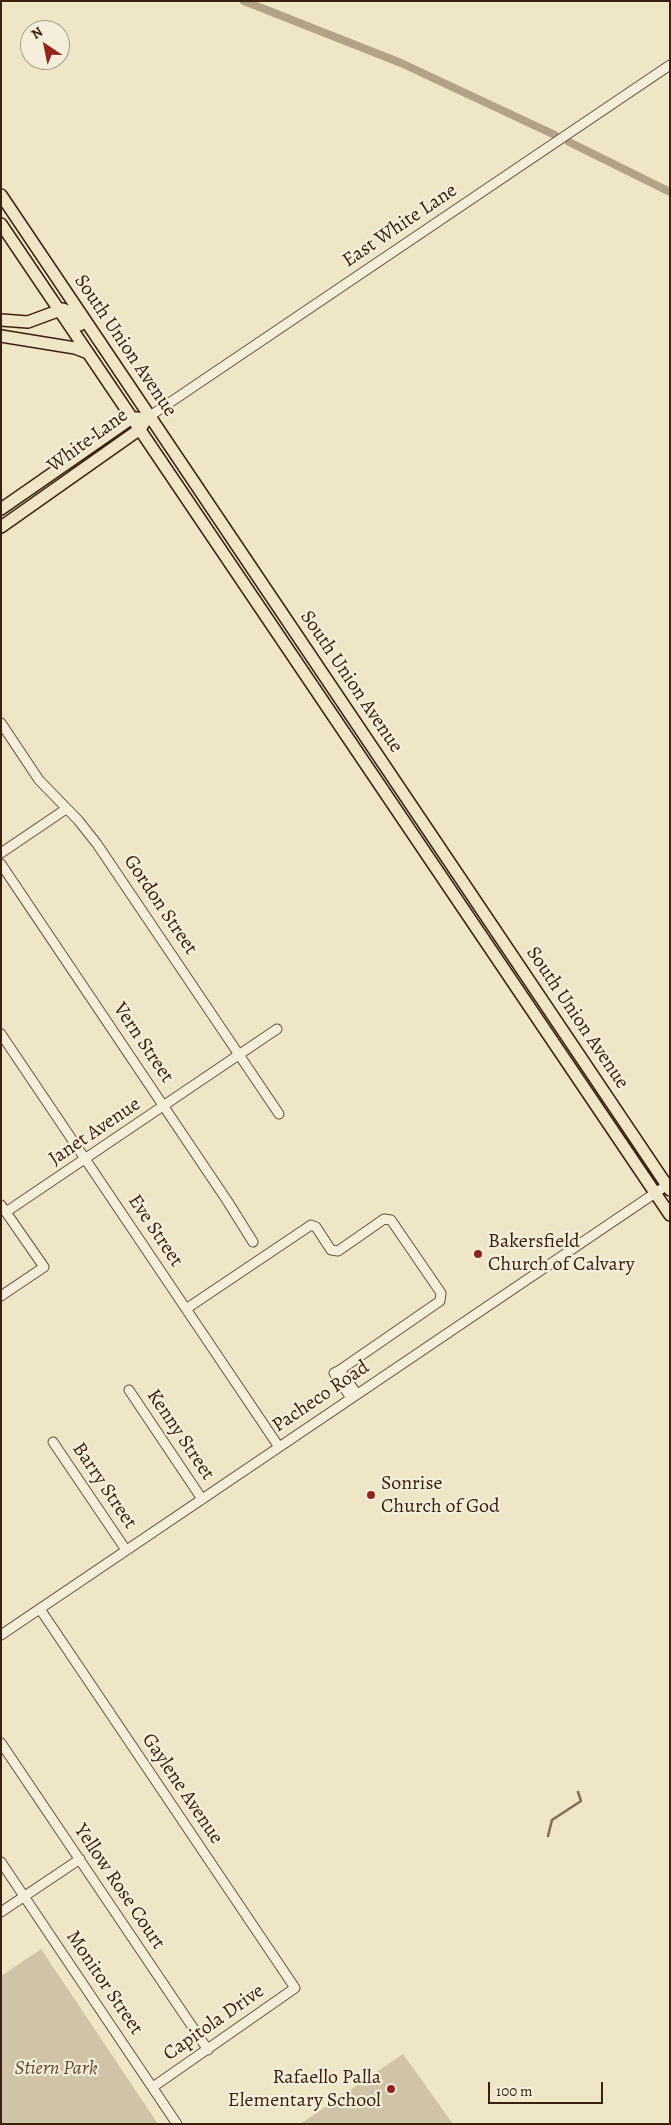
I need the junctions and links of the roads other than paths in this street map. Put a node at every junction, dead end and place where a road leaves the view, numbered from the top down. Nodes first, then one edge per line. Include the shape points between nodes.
1 (670, 65) edge
2 (1, 195) edge
3 (1, 224) edge
4 (59, 310) junction
5 (1, 320) edge
6 (1, 336) edge
7 (88, 353) junction
8 (114, 362) junction
9 (150, 416) junction
10 (132, 418) junction
11 (140, 428) junction
12 (1, 509) edge
13 (1, 527) edge
14 (211, 534) junction
15 (264, 586) junction
16 (282, 639) junction
17 (334, 691) junction
18 (1, 723) edge
19 (351, 742) junction
20 (403, 794) junction
21 (66, 809) junction
22 (422, 847) junction
23 (1, 853) edge
24 (1, 864) edge
25 (473, 898) junction
26 (277, 1029) dead end
27 (1, 1034) edge
28 (239, 1055) junction
29 (164, 1106) junction
30 (279, 1114) dead end
31 (85, 1159) junction
32 (664, 1188) edge
33 (4, 1209) edge
34 (670, 1215) edge
35 (253, 1242) dead end
36 (1, 1296) edge
37 (186, 1309) junction
38 (129, 1390) dead end
39 (354, 1396) junction
40 (53, 1442) dead end
41 (279, 1447) junction
42 (202, 1499) junction
43 (126, 1550) junction
44 (40, 1609) junction
45 (1, 1635) edge
46 (1, 1743) edge
47 (80, 1859) junction
48 (1, 1862) edge
49 (24, 1897) junction
50 (1, 1912) edge
51 (295, 1988) joint
52 (208, 2050) junction
53 (153, 2087) junction
54 (178, 2124) edge

1 - 9 street, East White Lane
2 - 8 main road, South Union Avenue
3 - 4 main road, South Union Avenue
4 - 5 main road via 28,322
4 - 7 main road, South Union Avenue
4 - 8 main road via 73,315 102,354
6 - 7 main road
7 - 10 main road, South Union Avenue
8 - 9 main road, South Union Avenue
9 - 10 main road, White Lane
9 - 11 main road, White Lane
9 - 15 main road, South Union Avenue
10 - 11 main road, South Union Avenue
10 - 12 main road, White Lane
11 - 13 main road, White Lane
11 - 14 main road, South Union Avenue
14 - 15 main road via 228,545 257,588
14 - 16 main road, South Union Avenue
15 - 17 main road, South Union Avenue
16 - 17 main road via 289,638 322,686
16 - 19 main road, South Union Avenue
17 - 20 main road, South Union Avenue
18 - 21 street, Gordon Street via 39,780
19 - 20 main road via 366,752 396,795 401,797
19 - 22 main road, South Union Avenue
20 - 25 main road, South Union Avenue
21 - 23 street
21 - 28 street, Gordon Street via 97,844
22 - 25 main road via 430,846 461,892
22 - 32 main road, South Union Avenue
24 - 29 street, Vern Street
25 - 32 main road, South Union Avenue
26 - 28 street, Janet Avenue
27 - 31 street, Eve Street
28 - 29 street, Janet Avenue
28 - 30 street, Gordon Street
29 - 31 street, Janet Avenue
29 - 35 street, Vern Street
31 - 33 street, Janet Avenue
31 - 37 street, Eve Street
32 - 34 main road, South Union Avenue
32 - 39 street, Pacheco Road
33 - 36 street via 44,1268
37 - 39 street via 310,1225 316,1227 331,1250 338,1251 384,1219 391,1220 441,1293 440,1301 340,1370
37 - 41 street, Eve Street
38 - 42 street, Kenny Street
39 - 41 street, Pacheco Road
40 - 43 street, Barry Street
41 - 42 street, Pacheco Road
42 - 43 street, Pacheco Road
43 - 44 street, Pacheco Road
44 - 45 street, Pacheco Road
44 - 51 street, Gaylene Avenue
46 - 47 street, Yellow Rose Court
47 - 49 street
47 - 52 street, Yellow Rose Court
48 - 49 street, Monitor Street
49 - 50 street
49 - 53 street, Monitor Street
51 - 52 street, Capitola Drive
52 - 53 street, Capitola Drive
53 - 54 street, Monitor Street

